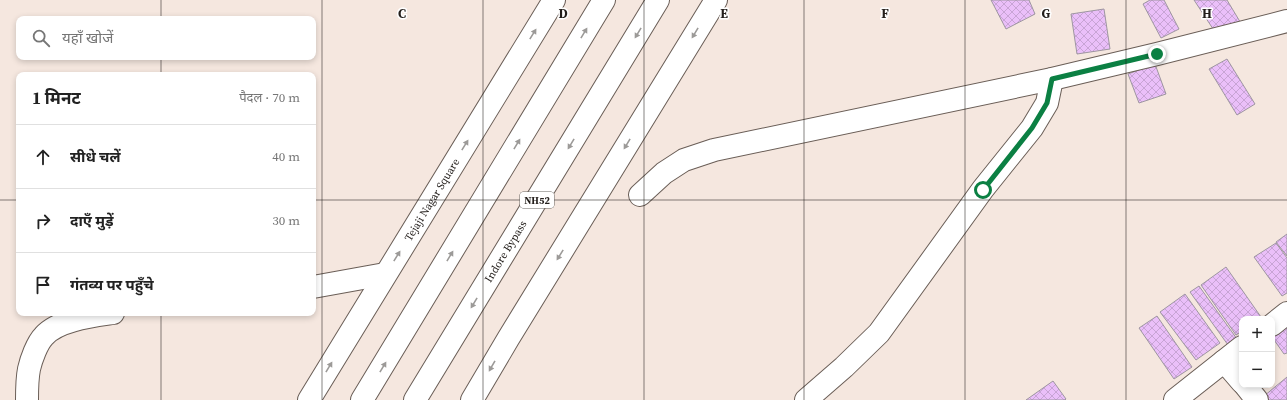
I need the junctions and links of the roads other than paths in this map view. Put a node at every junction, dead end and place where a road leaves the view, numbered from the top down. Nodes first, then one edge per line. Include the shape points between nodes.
1 (554, 0) edge
2 (604, 0) edge
3 (658, 0) edge
4 (716, 0) edge
5 (1287, 21) edge
6 (1052, 79) junction
7 (640, 194) dead end
8 (385, 274) junction
9 (316, 286) edge
10 (1287, 314) edge
11 (96, 316) edge
12 (1275, 323) edge
13 (1239, 350) edge
14 (1224, 361) junction
15 (1239, 378) edge
16 (1247, 388) edge
17 (27, 400) edge
18 (309, 400) edge
19 (362, 400) edge
20 (415, 400) edge
21 (472, 400) edge
22 (806, 400) edge
23 (1175, 400) edge
24 (1257, 400) edge

8 -> 1 main road, Tejaji Nagar Square
19 -> 2 main road
3 -> 20 main road, Indore Bypass / NH52
4 -> 21 main road
5 - 6 main road
6 - 7 main road via 714,150 684,160
6 - 22 main road via 1047,103 1032,128 983,190 879,333
8 - 9 main road
18 -> 8 main road, Tejaji Nagar Square
10 - 12 main road
11 - 17 main road via 59,325 44,336 35,351 29,370
13 - 14 main road
14 - 15 main road
14 - 23 main road
16 - 24 main road

